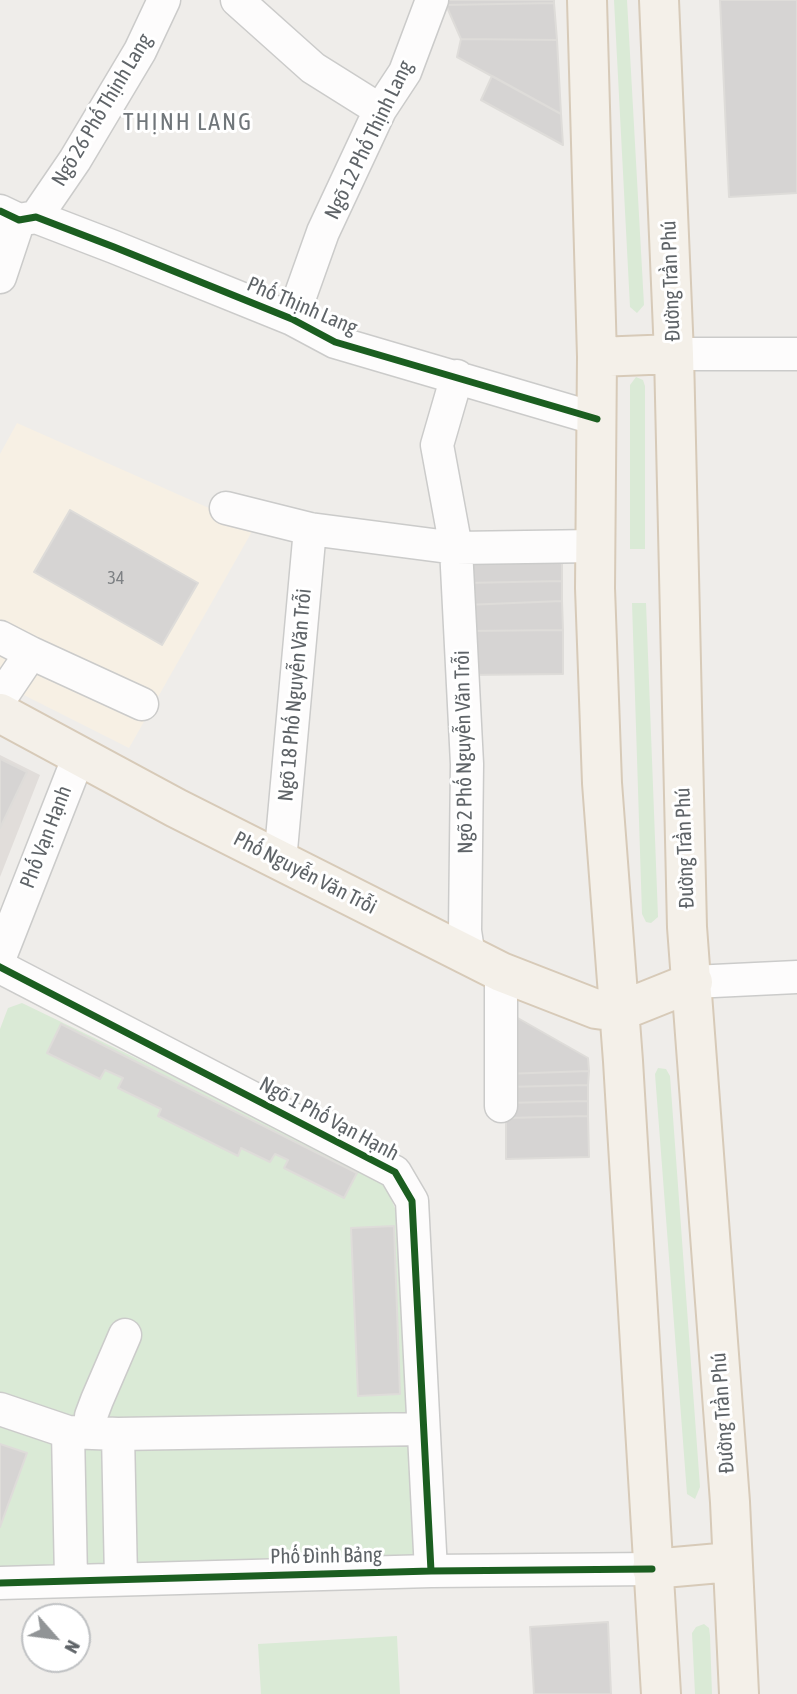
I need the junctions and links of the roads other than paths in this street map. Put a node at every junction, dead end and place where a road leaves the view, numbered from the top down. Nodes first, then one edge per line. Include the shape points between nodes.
1 (164, 0) edge
2 (237, 0) edge
3 (432, 0) edge
4 (587, 0) edge
5 (659, 0) edge
6 (380, 110) junction
7 (18, 216) edge
8 (0, 277) edge
9 (292, 319) junction
10 (674, 354) junction
11 (797, 354) edge
12 (597, 357) junction
13 (457, 376) junction
14 (597, 419) junction
15 (226, 508) dead end
16 (310, 529) junction
17 (596, 546) junction
18 (456, 548) junction
19 (0, 637) edge
20 (31, 653) junction
21 (0, 699) edge
22 (142, 704) dead end
23 (0, 713) edge
24 (79, 756) junction
25 (281, 861) junction
26 (0, 957) edge
27 (485, 964) junction
28 (0, 967) edge
29 (797, 977) edge
30 (693, 982) junction
31 (618, 1012) junction
32 (501, 1106) dead end
33 (125, 1335) dead end
34 (0, 1409) edge
35 (423, 1429) junction
36 (92, 1433) junction
37 (732, 1562) junction
38 (652, 1569) junction
39 (430, 1571) junction
40 (71, 1579) junction
41 (121, 1579) junction
42 (0, 1583) edge
43 (661, 1694) edge
44 (739, 1694) edge

1 - 7 street, Ngõ 26 Phố Thịnh Lang via 140,51 75,160
2 - 6 street via 313,68
3 - 6 street, Ngõ 12 Phố Thịnh Lang via 405,72
4 - 12 main road
5 - 10 main road, Đường Trần Phú
6 - 9 street, Ngõ 12 Phố Thịnh Lang via 323,232
7 - 8 street, Ngõ 26 Phố Thịnh Lang
7 - 9 street, Phố Thịnh Lang
9 - 13 street, Phố Thịnh Lang via 335,342
10 - 11 street
10 - 12 main road
10 - 30 main road, Đường Trần Phú via 686,900
12 - 14 main road
13 - 14 street, Phố Thịnh Lang
13 - 18 street, Ngõ 2 Phố Nguyễn Văn Trỗi via 437,445
14 - 17 main road
15 - 16 street
16 - 18 street
16 - 25 street, Ngõ 18 Phố Nguyễn Văn Trỗi
17 - 18 street
17 - 31 main road via 603,783
18 - 27 street, Ngõ 2 Phố Nguyễn Văn Trỗi via 467,764 465,931
19 - 20 street
20 - 21 street
20 - 22 street
23 - 24 main road, Phố Nguyễn Văn Trỗi
24 - 25 main road, Phố Nguyễn Văn Trỗi
24 - 26 street, Phố Vạn Hạnh
25 - 27 main road, Phố Nguyễn Văn Trỗi
27 - 31 main road, Phố Nguyễn Văn Trỗi via 596,1009
27 - 32 street, Ngõ 2 Phố Nguyễn Văn Trỗi
28 - 35 street, Ngõ 1 Phố Vạn Hạnh via 395,1172 412,1201
29 - 30 street
30 - 31 main road
30 - 37 main road, Đường Trần Phú
31 - 38 main road
33 - 36 street via 91,1416
34 - 36 street
35 - 36 street
35 - 39 street, Ngõ 1 Phố Vạn Hạnh
36 - 40 street
36 - 41 street
37 - 38 main road
37 - 44 main road, Đường Trần Phú
38 - 39 street, Phố Đình Bảng
38 - 43 main road
39 - 41 street, Phố Đình Bảng
40 - 41 street, Phố Đình Bảng
40 - 42 street, Phố Đình Bảng

